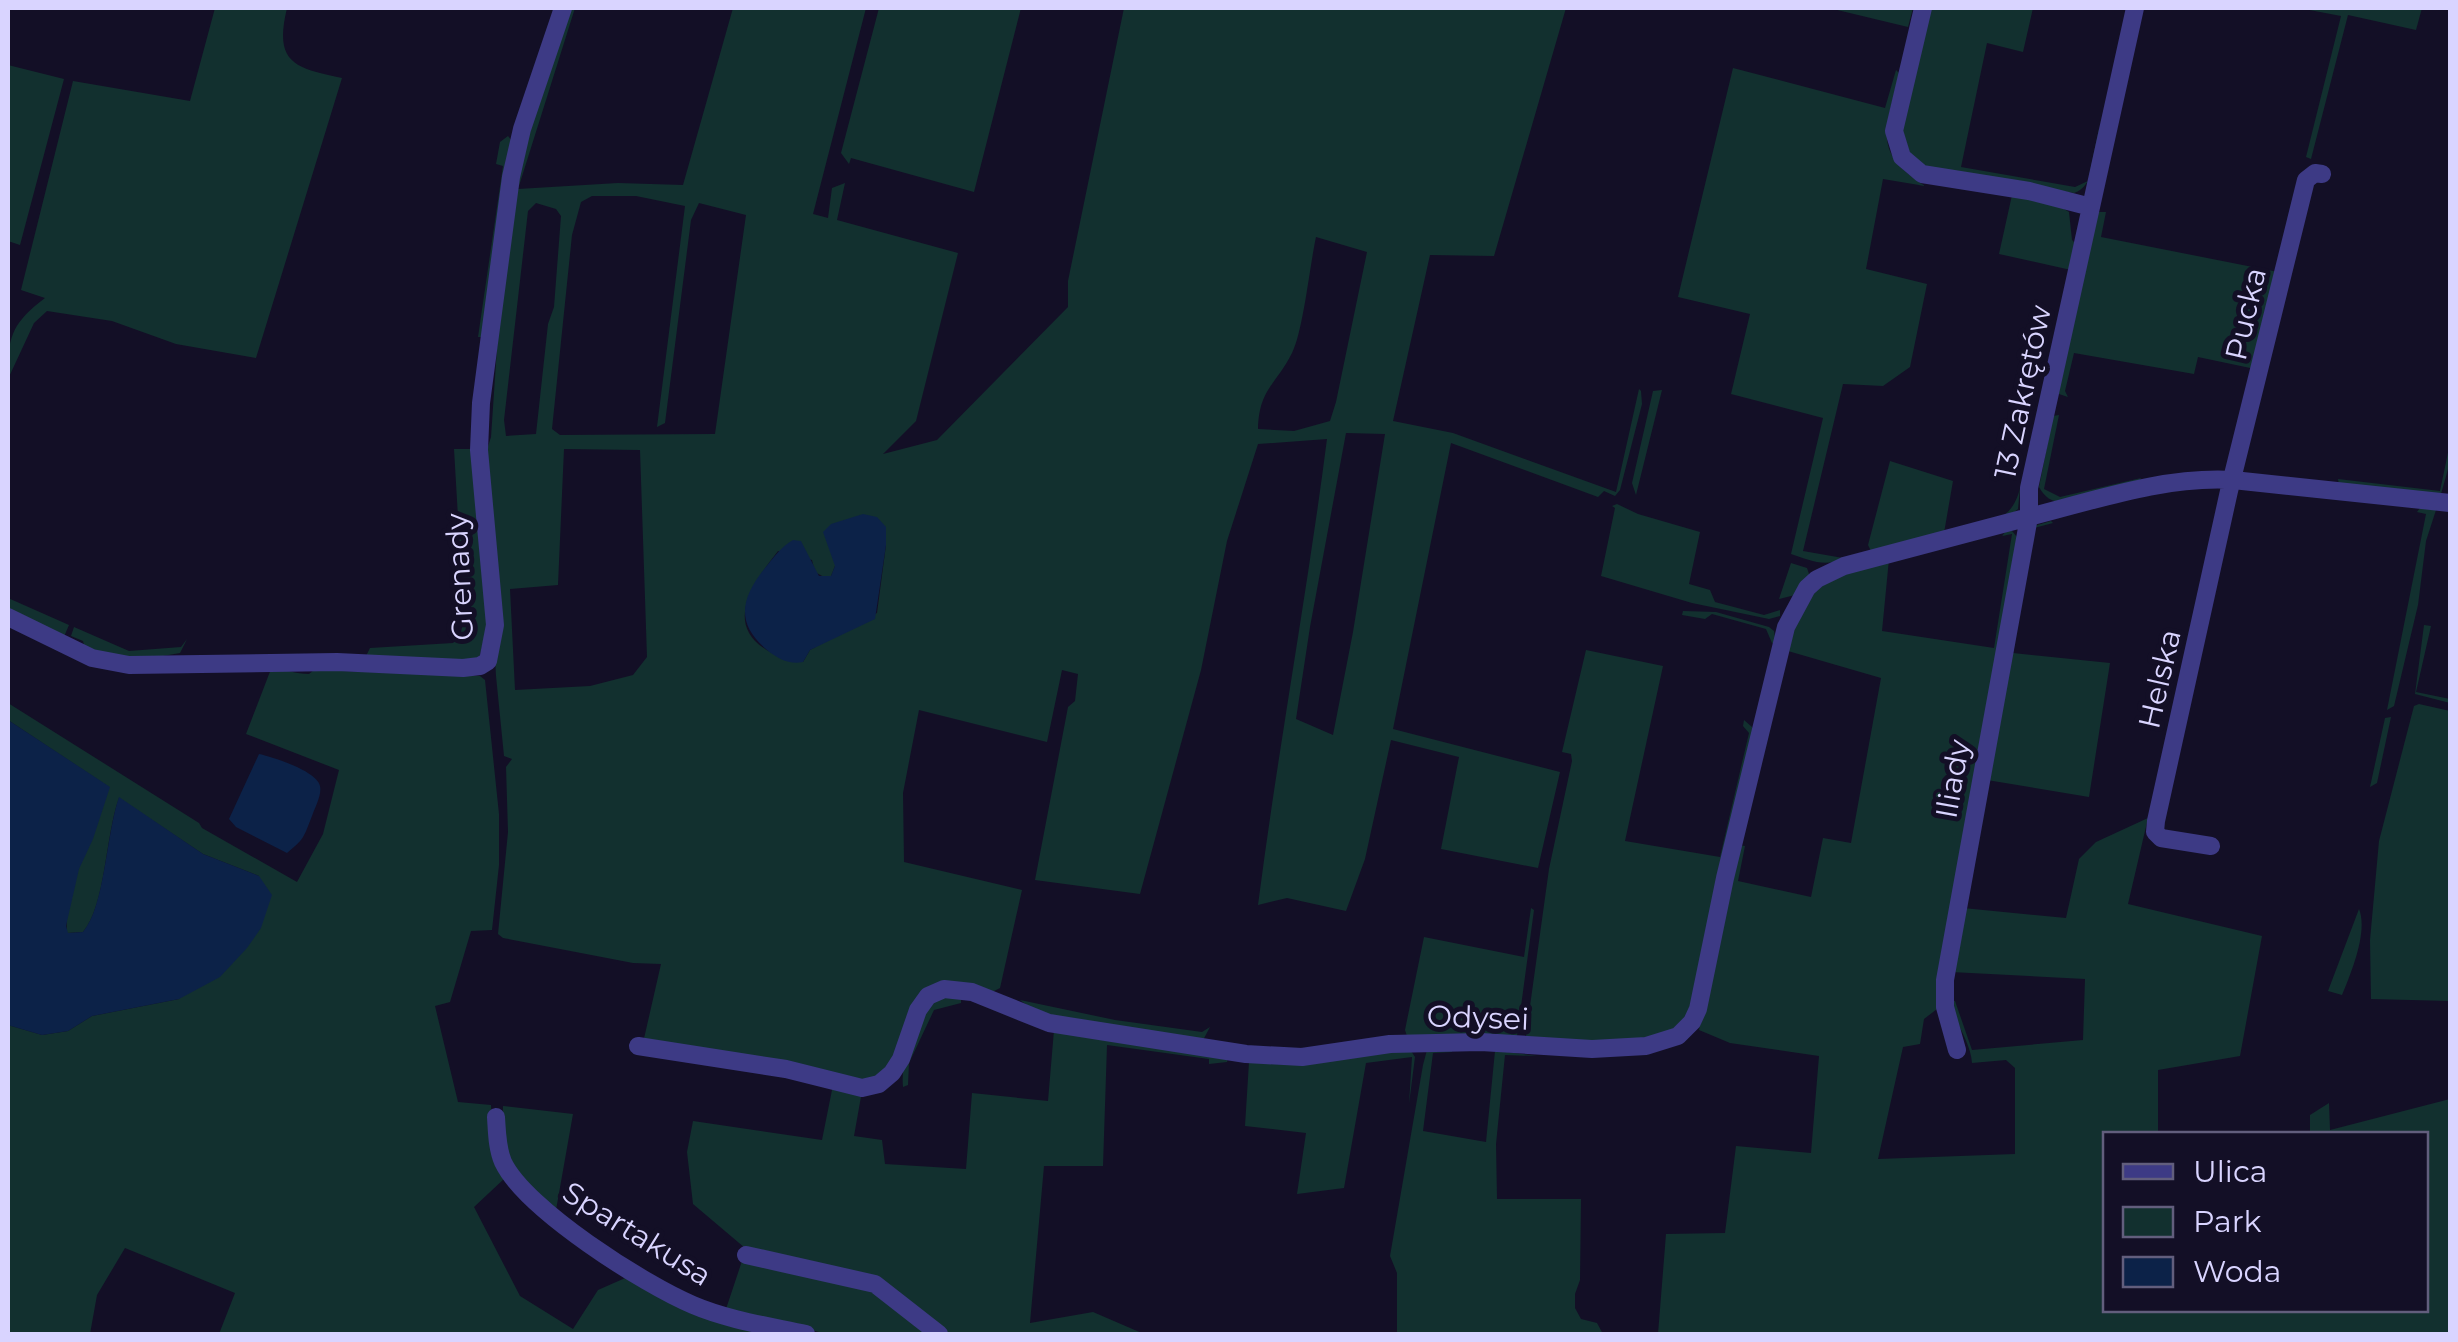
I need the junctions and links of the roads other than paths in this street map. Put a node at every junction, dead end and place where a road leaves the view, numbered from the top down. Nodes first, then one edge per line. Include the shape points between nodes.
1 (563, 8) edge
2 (1923, 8) edge
3 (2135, 8) edge
4 (2322, 174) dead end
5 (2091, 207) junction
6 (2233, 480) junction
7 (2450, 501) edge
8 (2029, 517) junction
9 (8, 617) edge
10 (2211, 846) dead end
11 (638, 1046) dead end
12 (1957, 1050) dead end
13 (496, 1116) dead end
14 (746, 1255) dead end
15 (806, 1334) edge
16 (939, 1334) edge

1 - 9 street, Grenady via 511,176 481,402 495,625 488,661 462,668 129,665 92,658
2 - 5 street via 1895,123 1898,150 1908,164 1930,177
3 - 5 street, 13 Zakrętów
4 - 6 street, Pucka via 2306,180
5 - 8 street, 13 Zakrętów via 2029,488
6 - 7 street, 13 Zakrętów
6 - 8 street, 13 Zakrętów via 2153,486
6 - 10 street, Helska via 2155,826 2161,838
8 - 11 street, Odysei via 1844,566 1816,580 1798,600 1781,640 1698,1009 1683,1032 1666,1042 1592,1049 1390,1044 1271,1056 1049,1023 954,988 923,1002 897,1065 871,1086
8 - 12 street, Iliady via 1945,980
13 - 15 street, Spartakusa via 498,1147 511,1176 584,1239 697,1307
14 - 16 street, Spartakusa via 875,1284

